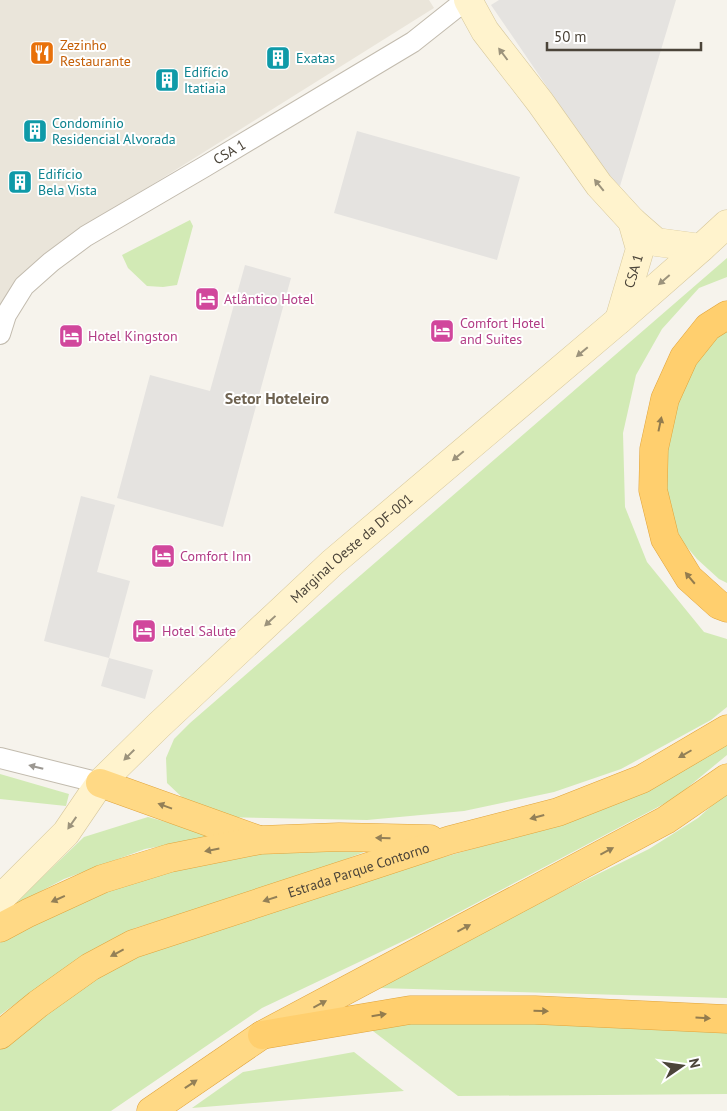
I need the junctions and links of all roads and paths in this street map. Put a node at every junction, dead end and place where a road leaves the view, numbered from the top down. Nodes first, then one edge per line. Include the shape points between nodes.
1 (467, 0) edge
2 (632, 221) junction
3 (727, 224) edge
4 (701, 248) junction
5 (727, 315) edge
6 (619, 320) junction
7 (2, 321) edge
8 (727, 608) edge
9 (727, 729) edge
10 (0, 758) edge
11 (727, 778) edge
12 (100, 783) junction
13 (260, 840) junction
14 (450, 840) junction
15 (0, 899) edge
16 (0, 928) edge
17 (727, 1019) edge
18 (0, 1035) edge
19 (262, 1036) junction
20 (150, 1111) edge

2 -> 1 main road, CSA 1 via 598,185 485,30
1 - 7 street, CSA 1 via 413,42 86,236 24,286
2 - 4 main road, CSA 1 via 656,242
2 - 6 main road, CSA 1 via 640,248
3 - 4 main road, Marginal Oeste da DF-001
4 -> 6 main road, Marginal Oeste da DF-001
8 -> 5 highway via 719,605 689,578 665,539 654,490 654,449 665,399 684,356 708,327
6 -> 12 main road, Marginal Oeste da DF-001 via 332,563
9 -> 14 highway, Estrada Parque Contorno via 642,779 558,812
12 -> 10 street
19 -> 11 highway via 666,820
13 -> 12 highway
12 -> 15 main road, Marginal Oeste da DF-001 via 66,833
14 -> 13 highway via 339,837
13 -> 16 highway via 170,858 102,880
14 -> 18 highway, Estrada Parque Contorno via 133,944 90,967
19 -> 17 highway via 410,1010 535,1010
20 -> 19 highway

